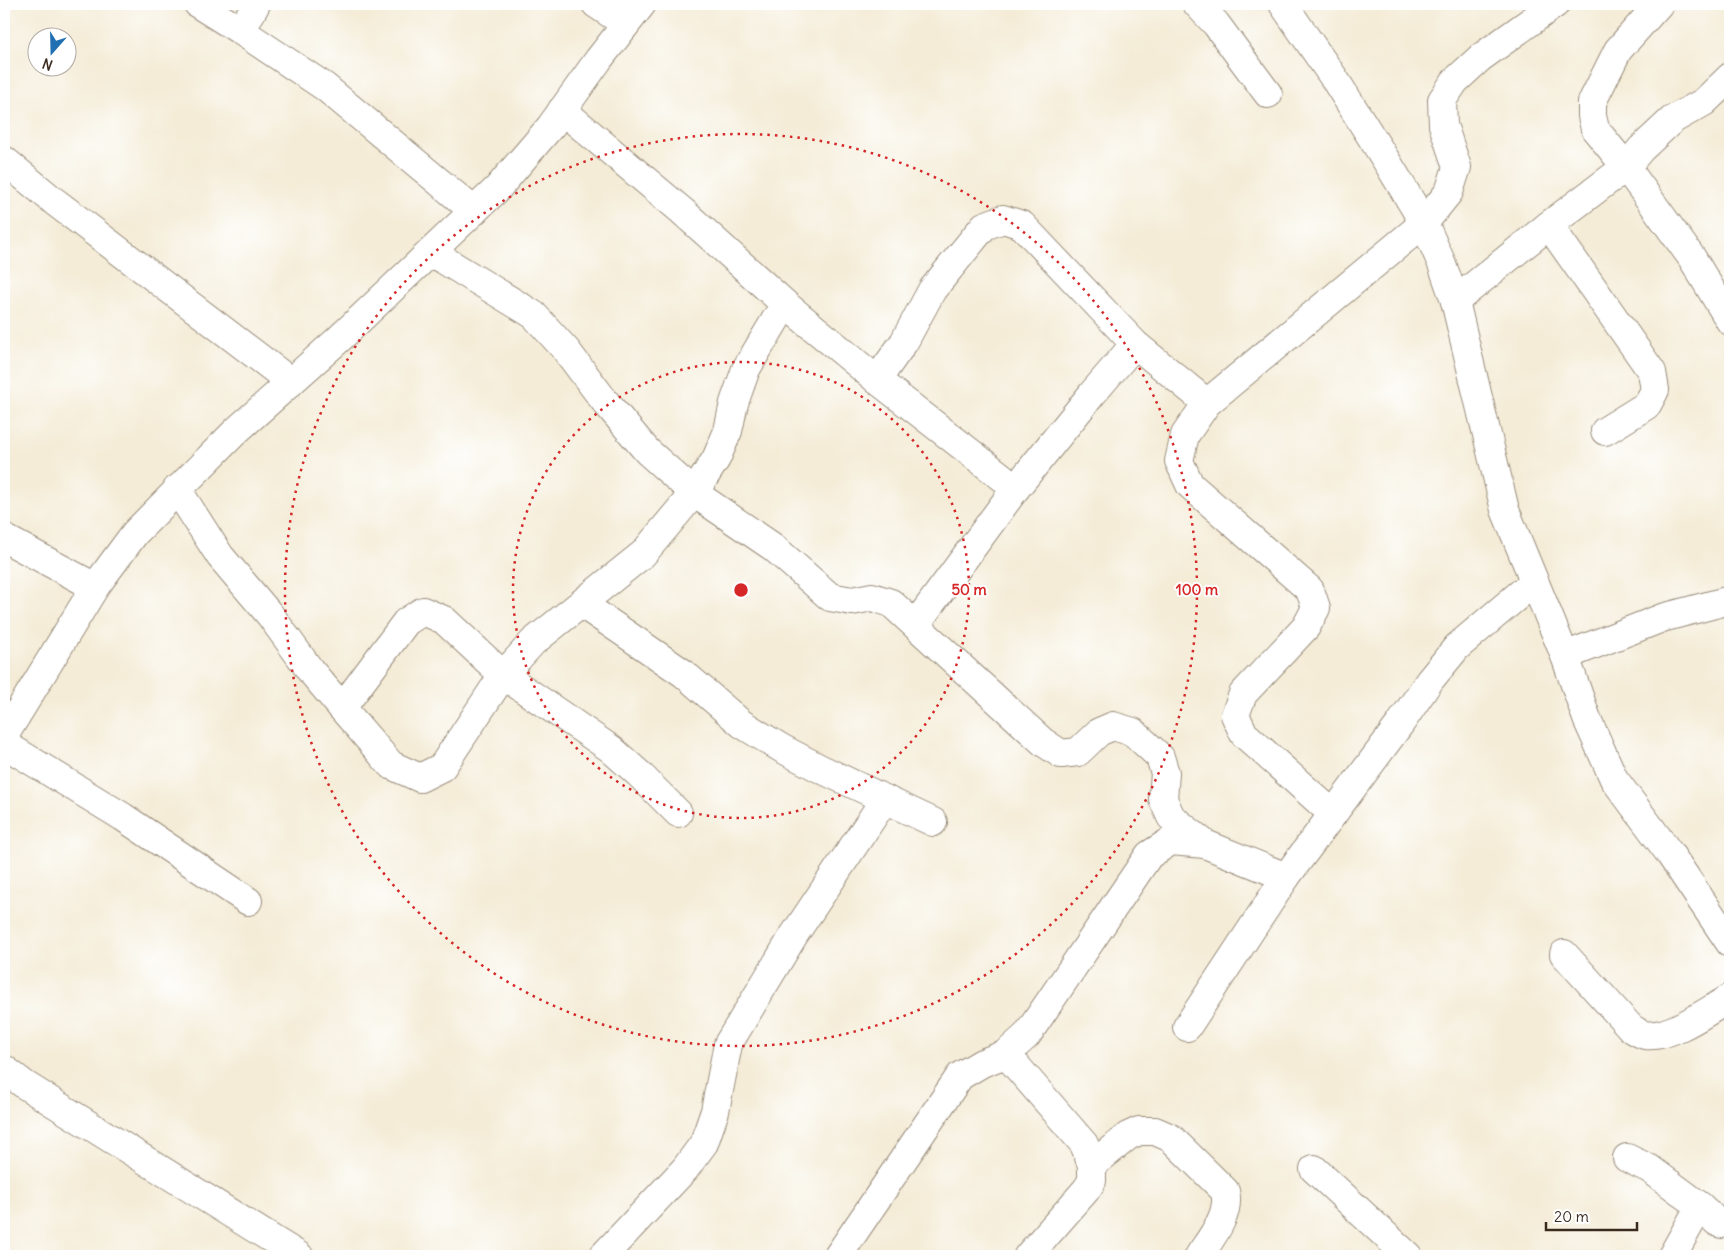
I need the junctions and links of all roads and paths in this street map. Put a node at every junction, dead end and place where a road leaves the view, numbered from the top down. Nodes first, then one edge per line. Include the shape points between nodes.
1 (198, 4) edge
2 (256, 4) edge
3 (596, 4) edge
4 (1197, 4) edge
5 (1282, 4) edge
6 (1555, 4) edge
7 (1659, 4) edge
8 (634, 14) edge
9 (241, 31) junction
10 (1730, 77) edge
11 (1268, 94) dead end
12 (562, 110) junction
13 (4, 160) edge
14 (1626, 167) junction
15 (474, 211) junction
16 (1424, 223) junction
17 (1549, 225) junction
18 (431, 252) junction
19 (1456, 301) junction
20 (784, 304) junction
21 (1730, 320) edge
22 (1135, 344) junction
23 (877, 380) junction
24 (291, 382) junction
25 (1207, 403) junction
26 (1605, 431) dead end
27 (1016, 488) junction
28 (177, 490) junction
29 (694, 493) junction
30 (4, 538) edge
31 (1534, 582) junction
32 (95, 587) junction
33 (1730, 600) edge
34 (582, 604) junction
35 (916, 624) junction
36 (1566, 656) junction
37 (502, 675) junction
38 (342, 708) junction
39 (4, 736) edge
40 (4, 744) edge
41 (885, 799) junction
42 (678, 813) dead end
43 (1333, 814) junction
44 (934, 822) dead end
45 (1205, 844) junction
46 (1286, 877) junction
47 (248, 901) dead end
48 (1730, 943) edge
49 (1564, 954) dead end
50 (1730, 998) edge
51 (1187, 1027) dead end
52 (1006, 1054) junction
53 (4, 1069) edge
54 (1627, 1158) dead end
55 (1092, 1165) junction
56 (1314, 1168) dead end
57 (1700, 1206) junction
58 (1730, 1222) edge
59 (299, 1256) edge
60 (603, 1256) edge
61 (838, 1256) edge
62 (1028, 1256) edge
63 (1199, 1256) edge
64 (1408, 1256) edge
65 (1672, 1256) edge

1 - 9 street
2 - 9 street
3 - 8 street
4 - 11 street via 1216,24
5 - 16 street via 1334,78
6 - 16 street via 1480,58 1455,80 1442,100 1443,124 1457,168 1449,192
7 - 14 street via 1618,50 1592,102 1594,129
8 - 12 street
9 - 15 street via 324,87
10 - 14 street via 1704,102 1672,120
12 - 15 street via 497,189
12 - 20 street via 682,211
13 - 24 street
14 - 17 street
14 - 21 street via 1692,258
15 - 18 street
16 - 19 street
16 - 25 street
17 - 19 street
17 - 26 street via 1652,372 1654,390 1647,405
18 - 24 street
18 - 29 street via 534,315 647,451
19 - 31 street via 1505,510
20 - 23 street
20 - 29 street via 746,369 716,459
22 - 23 street via 1022,225 1002,219 984,226 932,290 904,342
22 - 25 street
22 - 27 street
23 - 27 street
24 - 28 street
25 - 43 street via 1185,434 1179,461 1190,485 1310,590 1316,608 1306,628 1243,694 1235,714 1244,734
27 - 35 street
28 - 32 street via 135,533
28 - 38 street via 220,556
29 - 34 street via 643,554
29 - 35 street via 773,547 830,597 852,601 872,597 892,603
30 - 32 street
31 - 36 street
31 - 43 street via 1457,647
32 - 39 street
33 - 36 street via 1662,618
34 - 37 street via 533,642
34 - 41 street via 683,673 742,724 819,768
35 - 45 street via 1043,742 1062,754 1078,752 1099,732 1113,726 1133,732 1160,757 1165,773 1163,799 1171,817
36 - 48 street via 1587,719 1614,779
37 - 38 street via 444,620 423,611 406,622
37 - 38 street via 442,767 420,778 391,765
37 - 42 street via 611,749
40 - 47 street via 123,817
41 - 44 street
41 - 60 street via 794,936 728,1044 715,1111 704,1144 685,1169
43 - 46 street
45 - 46 street
45 - 52 street via 1172,841 1150,855 1027,1034
46 - 51 street
49 - 50 street via 1631,1028 1646,1036 1674,1030
52 - 55 street via 1084,1144
52 - 61 street via 960,1076
53 - 59 street
54 - 57 street via 1650,1169
55 - 62 street via 1092,1181 1086,1190
55 - 63 street via 1139,1131 1155,1131 1171,1138 1225,1191 1224,1212
56 - 64 street
57 - 58 street via 1717,1222
57 - 65 street

